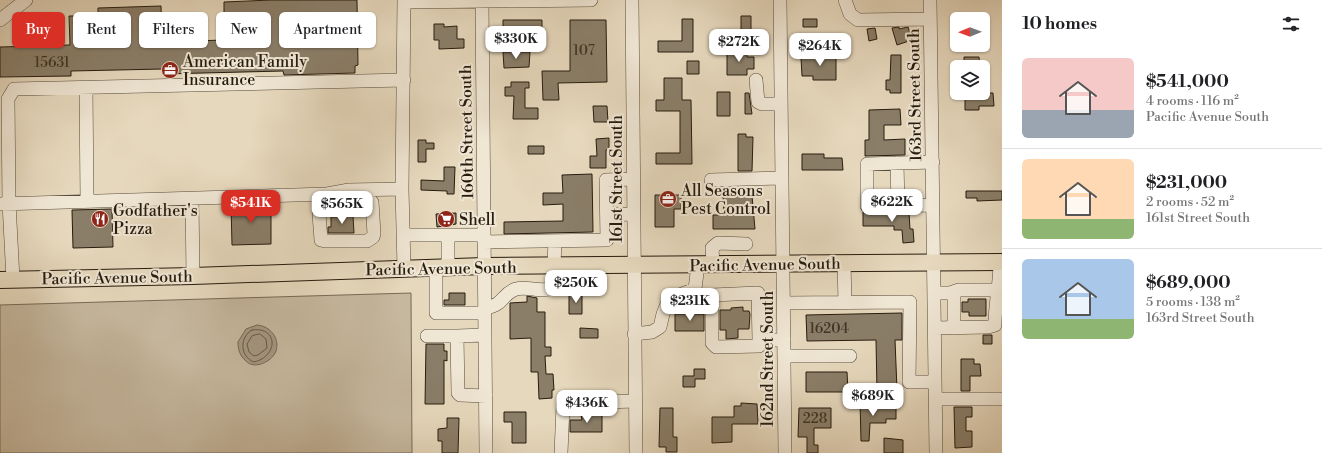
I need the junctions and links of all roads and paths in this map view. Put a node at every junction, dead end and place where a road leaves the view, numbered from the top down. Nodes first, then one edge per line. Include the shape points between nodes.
1 (26, 0) edge
2 (541, 0) edge
3 (568, 0) edge
4 (591, 0) edge
5 (632, 0) edge
6 (780, 0) edge
7 (845, 0) edge
8 (930, 0) edge
9 (404, 1) edge
10 (443, 1) edge
11 (482, 2) junction
12 (930, 19) junction
13 (0, 20) edge
14 (404, 80) junction
15 (756, 80) dead end
16 (86, 89) junction
17 (781, 104) junction
18 (932, 162) junction
19 (897, 163) junction
20 (782, 178) junction
21 (633, 179) junction
22 (711, 180) dead end
23 (402, 189) junction
24 (192, 199) junction
25 (88, 201) junction
26 (372, 202) dead end
27 (5, 204) edge
28 (326, 205) dead end
29 (898, 206) junction
30 (933, 206) junction
31 (633, 214) junction
32 (607, 215) junction
33 (403, 235) junction
34 (448, 235) junction
35 (484, 238) junction
36 (555, 241) junction
37 (746, 244) dead end
38 (1001, 262) edge
39 (783, 263) junction
40 (844, 263) junction
41 (934, 263) junction
42 (634, 264) junction
43 (705, 265) junction
44 (484, 266) junction
45 (555, 266) junction
46 (442, 267) junction
47 (404, 268) junction
48 (193, 276) junction
49 (6, 280) edge
50 (1000, 286) edge
51 (934, 293) junction
52 (950, 293) junction
53 (845, 302) junction
54 (784, 303) junction
55 (485, 310) junction
56 (935, 328) junction
57 (954, 328) junction
58 (634, 334) junction
59 (485, 335) junction
60 (427, 336) dead end
61 (457, 336) junction
62 (759, 340) junction
63 (784, 340) junction
64 (784, 356) junction
65 (850, 356) dead end
66 (935, 382) junction
67 (486, 396) junction
68 (936, 399) junction
69 (1002, 399) edge
70 (635, 401) junction
71 (486, 453) edge
72 (561, 453) edge
73 (636, 453) edge
74 (785, 453) edge
75 (936, 453) edge

1 - 13 street
2 - 3 street
2 - 11 street
3 - 4 street
5 - 21 street, 161st Street South
6 - 17 street, 162nd Street South
7 - 12 street via 850,14 858,20
8 - 12 street, 163rd Street South
9 - 10 street
9 - 14 street
10 - 11 street
11 - 35 street, 160th Street South
12 - 18 street, 163rd Street South
14 - 16 street
14 - 23 street
15 - 17 street via 758,102
16 - 25 street
16 - 27 street via 14,89 8,99
17 - 20 street, 162nd Street South
18 - 19 street
18 - 30 street, 163rd Street South
19 - 29 street
19 - 29 street via 867,164 867,206
20 - 22 street
20 - 39 street, 162nd Street South
21 - 31 street, 161st Street South
21 - 32 street via 606,180
23 - 24 street
23 - 33 street
24 - 25 street
24 - 48 street
25 - 27 street
26 - 28 street via 374,234 371,239 325,241 316,237 320,210
27 - 49 street
29 - 30 street
30 - 41 street, 163rd Street South
31 - 32 street
31 - 42 street, 161st Street South
32 - 36 street via 607,240
33 - 34 street
33 - 47 street
34 - 35 street
34 - 46 street
35 - 36 street
35 - 44 street, 160th Street South
36 - 45 street
37 - 43 street via 718,243 712,248
38 - 41 main road, Pacific Avenue South
38 - 50 street
39 - 40 main road, Pacific Avenue South
39 - 43 main road, Pacific Avenue South
39 - 54 street, 162nd Street South
40 - 41 main road, Pacific Avenue South
40 - 53 street
41 - 51 street, 163rd Street South
42 - 43 main road, Pacific Avenue South
42 - 45 main road, Pacific Avenue South
42 - 58 street, 161st Street South
43 - 58 street via 695,289 669,299 662,314 660,327 652,332
44 - 45 main road, Pacific Avenue South
44 - 46 main road, Pacific Avenue South
44 - 55 street, 160th Street South
45 - 55 street via 554,288 517,289 510,292 496,306
46 - 47 main road, Pacific Avenue South
46 - 55 street via 436,313
47 - 48 main road, Pacific Avenue South
48 - 49 main road, Pacific Avenue South
50 - 52 street
50 - 57 street via 995,304 995,324 988,327
51 - 52 street
51 - 56 street, 163rd Street South
52 - 57 street via 954,297
53 - 54 street
53 - 66 street via 910,302 909,382
54 - 63 street, 162nd Street South
55 - 59 street, 160th Street South
56 - 57 street
56 - 66 street, 163rd Street South
58 - 70 street, 161st Street South
59 - 61 street
59 - 67 street, 160th Street South
60 - 61 street
61 - 67 street via 458,393
62 - 62 street via 758,293 712,295 712,343 716,347 759,346
62 - 63 street
63 - 64 street, 162nd Street South
64 - 65 street
64 - 74 street, 162nd Street South
66 - 68 street, 163rd Street South
67 - 71 street, 160th Street South
68 - 69 street
68 - 75 street, 163rd Street South
70 - 72 street via 574,402 563,406
70 - 73 street, 161st Street South

